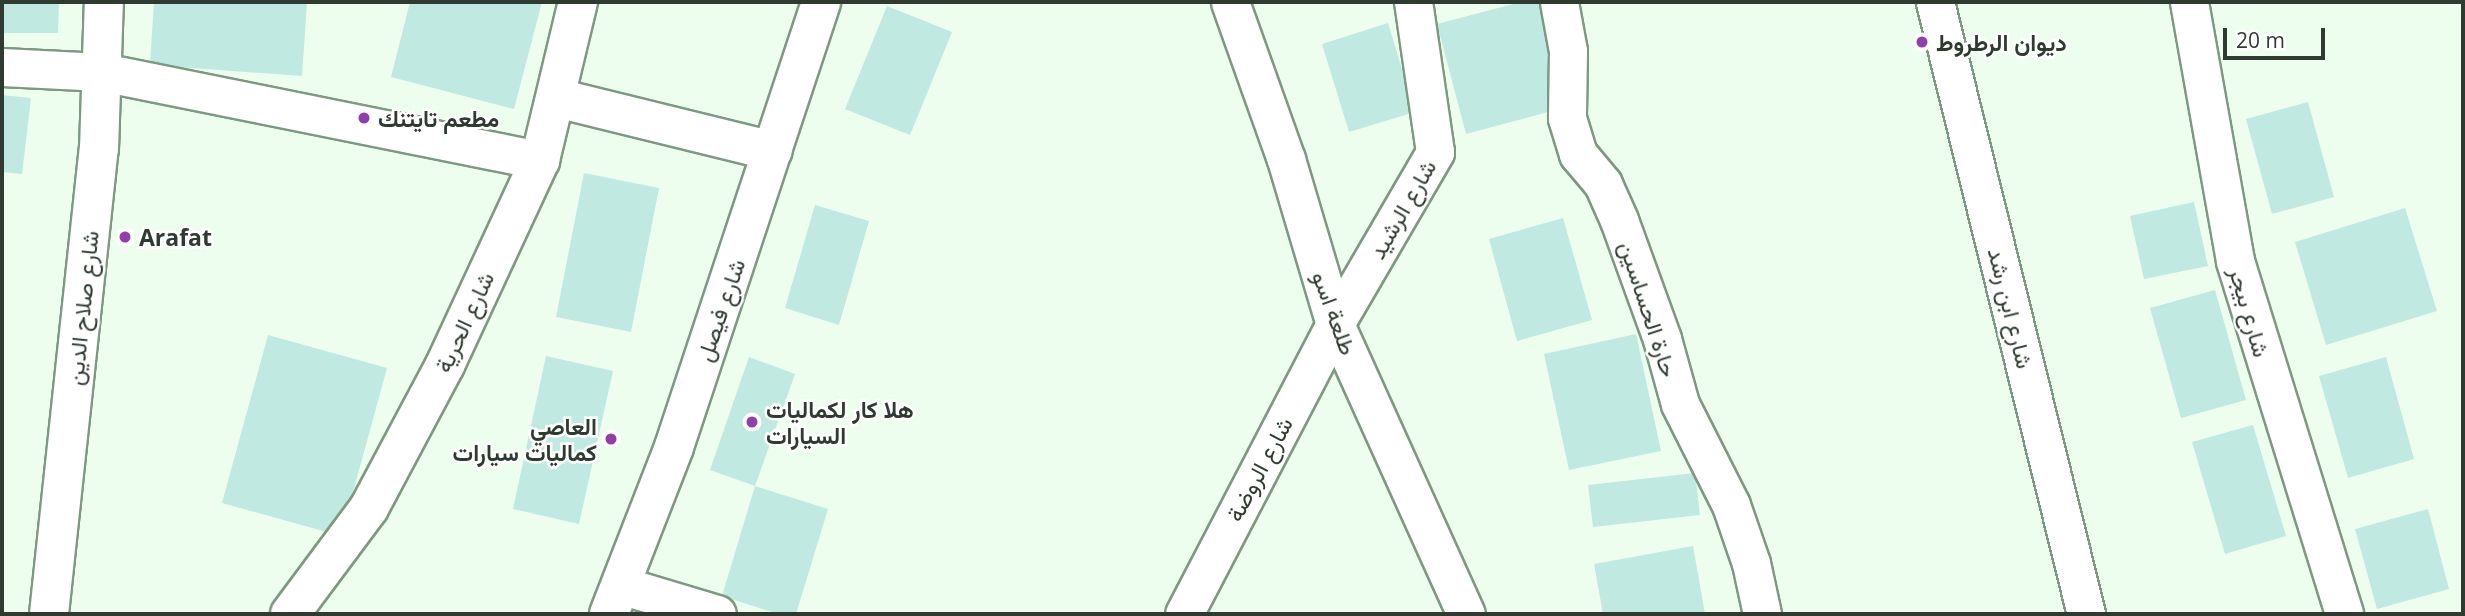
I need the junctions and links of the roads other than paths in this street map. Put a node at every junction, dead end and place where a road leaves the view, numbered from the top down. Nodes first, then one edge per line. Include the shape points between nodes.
1 (104, 2) edge
2 (579, 2) edge
3 (821, 2) edge
4 (1230, 2) edge
5 (1413, 2) edge
6 (1559, 2) edge
7 (1935, 2) edge
8 (2189, 2) edge
9 (2, 66) edge
10 (102, 72) junction
11 (557, 98) junction
12 (773, 151) junction
13 (540, 160) junction
14 (1335, 324) junction
15 (615, 599) edge
16 (50, 614) edge
17 (290, 614) edge
18 (717, 614) edge
19 (1184, 614) edge
20 (1466, 614) edge
21 (1762, 614) edge
22 (2085, 614) edge
23 (2344, 614) edge

1 - 10 main road, شارع صلاح الدين
2 - 11 main road, شارع الحرية
3 - 12 main road, شارع فيصل
4 - 14 street, طلعة اسو via 1286,159
5 - 14 street, شارع الرشيد via 1435,152
6 - 21 street, حارة الحساسين via 1568,51 1567,118 1578,154 1603,184 1619,220 1680,404 1731,505
7 - 22 street, شارع ابن رشد
8 - 23 street, شارع بيجر via 2235,261
9 - 10 street
10 - 13 street
10 - 16 main road, شارع صلاح الدين via 99,149
11 - 12 main road
11 - 13 main road, شارع الحرية
12 - 15 main road, شارع فيصل via 674,447
13 - 17 main road, شارع الحرية via 445,365 369,508
14 - 19 street, شارع الروضة
14 - 20 street, طلعة اسو
15 - 18 street

